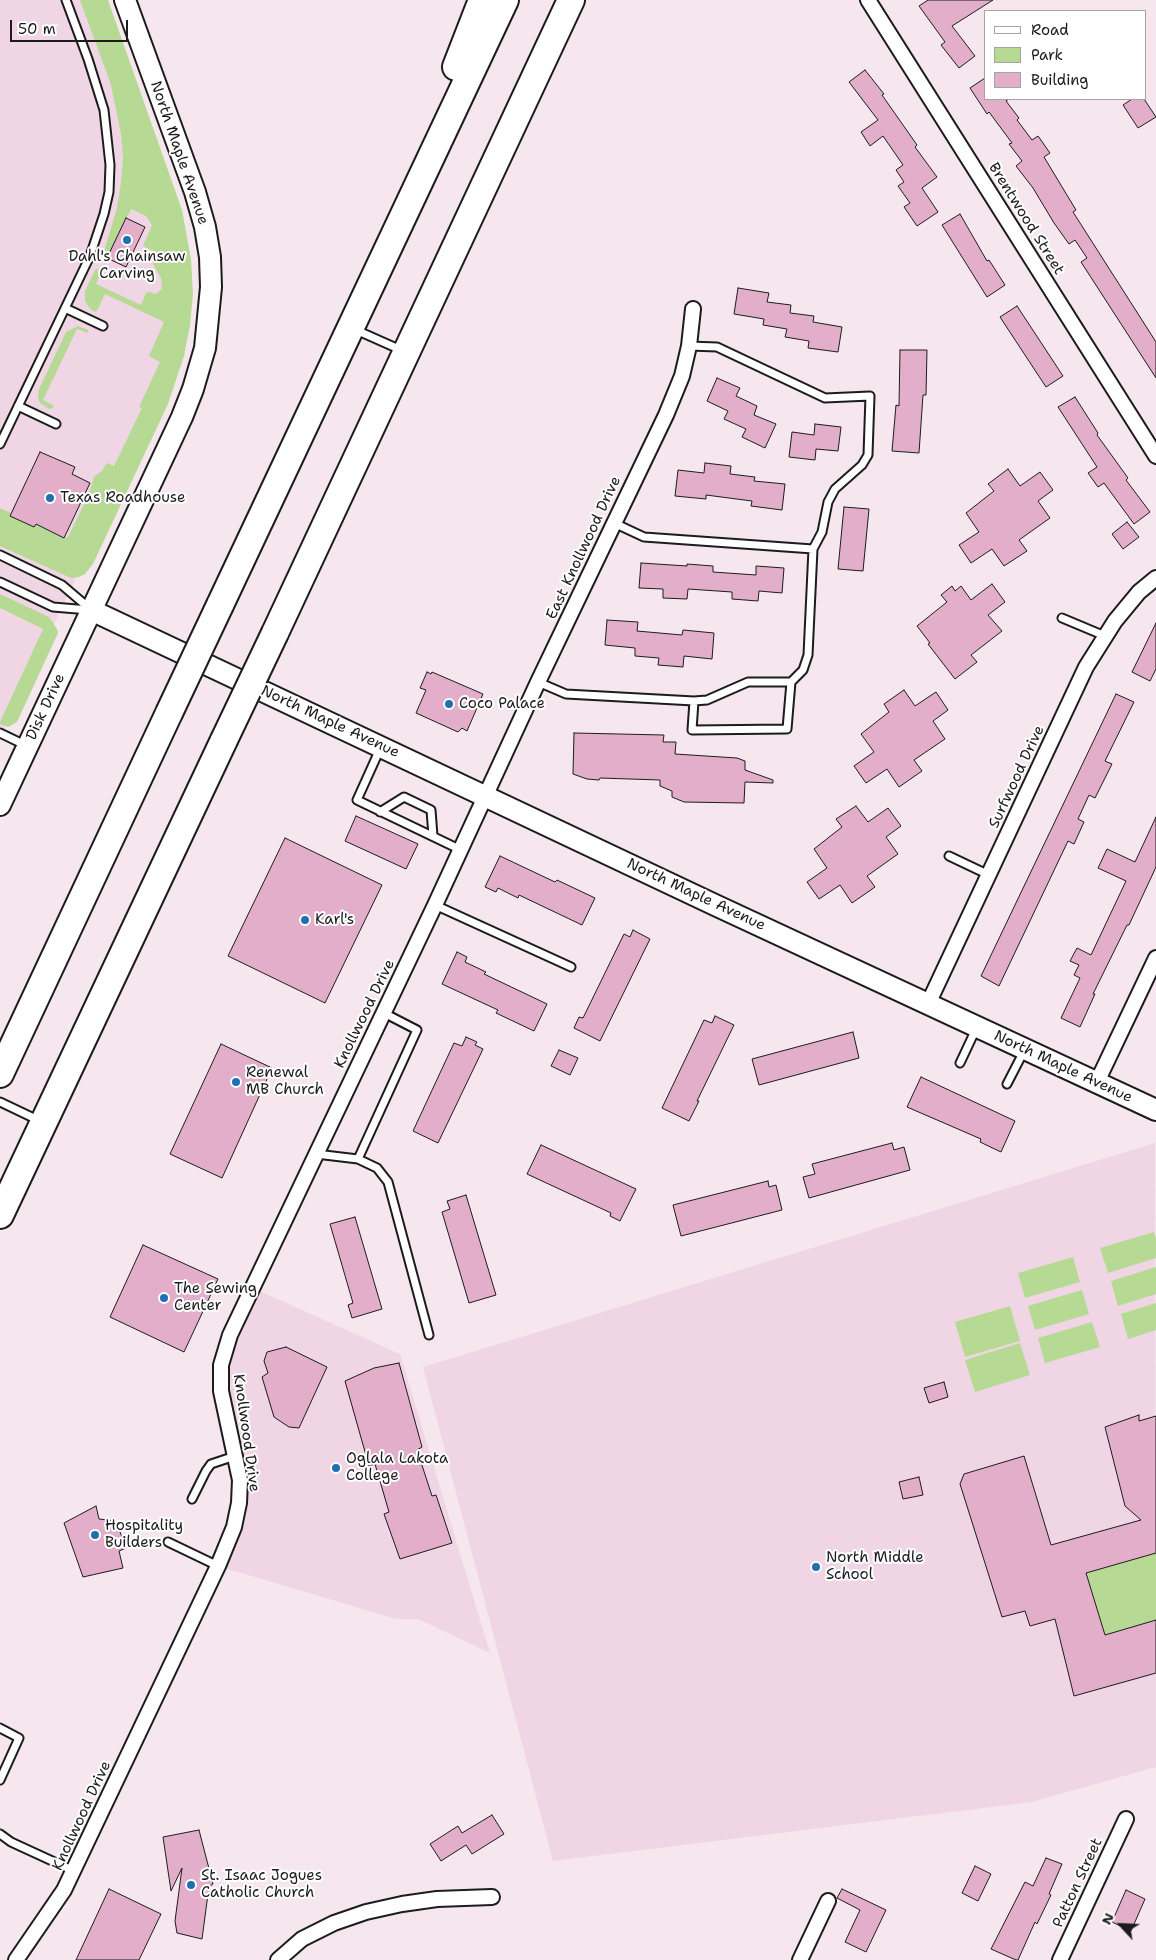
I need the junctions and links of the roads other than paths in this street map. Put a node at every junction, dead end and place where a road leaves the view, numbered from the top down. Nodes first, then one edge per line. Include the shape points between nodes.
1 (66, 0) edge
2 (125, 0) edge
3 (482, 0) edge
4 (505, 0) edge
5 (571, 0) edge
6 (591, 0) edge
7 (868, 0) edge
8 (484, 188) junction
9 (388, 250) junction
10 (65, 308) junction
11 (693, 309) dead end
12 (102, 326) dead end
13 (351, 327) junction
14 (689, 346) junction
15 (407, 353) junction
16 (18, 406) junction
17 (56, 424) dead end
18 (0, 444) edge
19 (1156, 456) edge
20 (614, 522) junction
21 (813, 548) junction
22 (0, 555) edge
23 (1156, 578) edge
24 (0, 582) edge
25 (91, 610) junction
26 (1062, 618) dead end
27 (1105, 636) junction
28 (538, 682) junction
29 (791, 682) junction
30 (694, 701) junction
31 (0, 733) edge
32 (27, 746) junction
33 (381, 746) junction
34 (486, 796) junction
35 (0, 805) edge
36 (380, 812) junction
37 (433, 836) junction
38 (461, 850) junction
39 (949, 856) dead end
40 (989, 875) junction
41 (435, 905) junction
42 (1156, 958) edge
43 (571, 967) dead end
44 (928, 1004) junction
45 (384, 1013) junction
46 (977, 1026) junction
47 (1025, 1048) junction
48 (960, 1063) dead end
49 (0, 1074) edge
50 (1097, 1082) junction
51 (1007, 1084) dead end
52 (0, 1102) edge
53 (1156, 1110) edge
54 (43, 1122) junction
55 (316, 1154) junction
56 (358, 1159) junction
57 (0, 1215) edge
58 (428, 1335) dead end
59 (235, 1456) junction
60 (192, 1499) dead end
61 (168, 1542) dead end
62 (218, 1566) junction
63 (0, 1728) edge
64 (0, 1780) edge
65 (1126, 1819) dead end
66 (0, 1834) edge
67 (74, 1871) junction
68 (492, 1897) dead end
69 (828, 1901) dead end
70 (16, 1960) edge
71 (278, 1960) edge
72 (800, 1960) edge
73 (1060, 1960) edge

1 - 10 lane via 104,110 110,165 109,192 99,232
2 - 25 street, North Maple Avenue via 195,192 205,227 211,287 205,348 193,389
3 - 9 highway
4 - 9 highway
5 - 8 highway
6 - 8 highway
7 - 19 street, Brentwood Street
8 - 15 highway
9 - 13 highway
10 - 12 lane
10 - 16 lane
11 - 14 street, East Knollwood Drive
13 - 15 lane
13 - 49 highway, bridge
14 - 20 street, East Knollwood Drive via 682,376 666,415
14 - 21 lane via 716,347 826,398 870,396 868,455 832,495 822,532
15 - 54 highway, bridge
16 - 17 lane
16 - 18 lane
20 - 21 lane via 644,537
20 - 28 street, East Knollwood Drive
21 - 29 lane via 808,655 803,670
22 - 25 lane via 62,584
23 - 27 street, Surfwood Drive via 1139,592
24 - 25 lane via 53,607
25 - 32 street, Disk Drive
25 - 33 street, North Maple Avenue
26 - 27 lane
27 - 40 street, Surfwood Drive via 1086,667
28 - 30 lane via 566,694
28 - 34 street, East Knollwood Drive
29 - 30 lane via 748,682 707,700
29 - 30 lane via 787,729 692,730
31 - 32 lane
32 - 35 street, Disk Drive
33 - 34 street, North Maple Avenue
33 - 36 lane via 357,800
34 - 38 street, Knollwood Drive
34 - 44 street, North Maple Avenue
36 - 37 lane
36 - 37 lane via 404,797 431,810
37 - 38 lane
38 - 41 street, Knollwood Drive
39 - 40 lane
40 - 44 street, Surfwood Drive
41 - 43 lane
41 - 45 street, Knollwood Drive
42 - 50 street
44 - 46 street, North Maple Avenue
45 - 55 street, Knollwood Drive
45 - 56 lane via 417,1030
46 - 47 street, North Maple Avenue
46 - 48 lane
47 - 50 street, North Maple Avenue
47 - 51 lane
50 - 53 street, North Maple Avenue
52 - 54 lane
54 - 57 highway
55 - 56 lane
55 - 59 street, Knollwood Drive via 230,1334 221,1365 222,1391
56 - 58 lane via 377,1168 388,1182
59 - 60 lane via 211,1464
59 - 62 street, Knollwood Drive via 240,1503
61 - 62 lane
62 - 67 street, Knollwood Drive
63 - 64 lane via 19,1738
65 - 73 street, Patton Street
66 - 67 lane
67 - 70 street, Knollwood Drive
68 - 71 street via 437,1899 366,1912 302,1939
69 - 72 street

